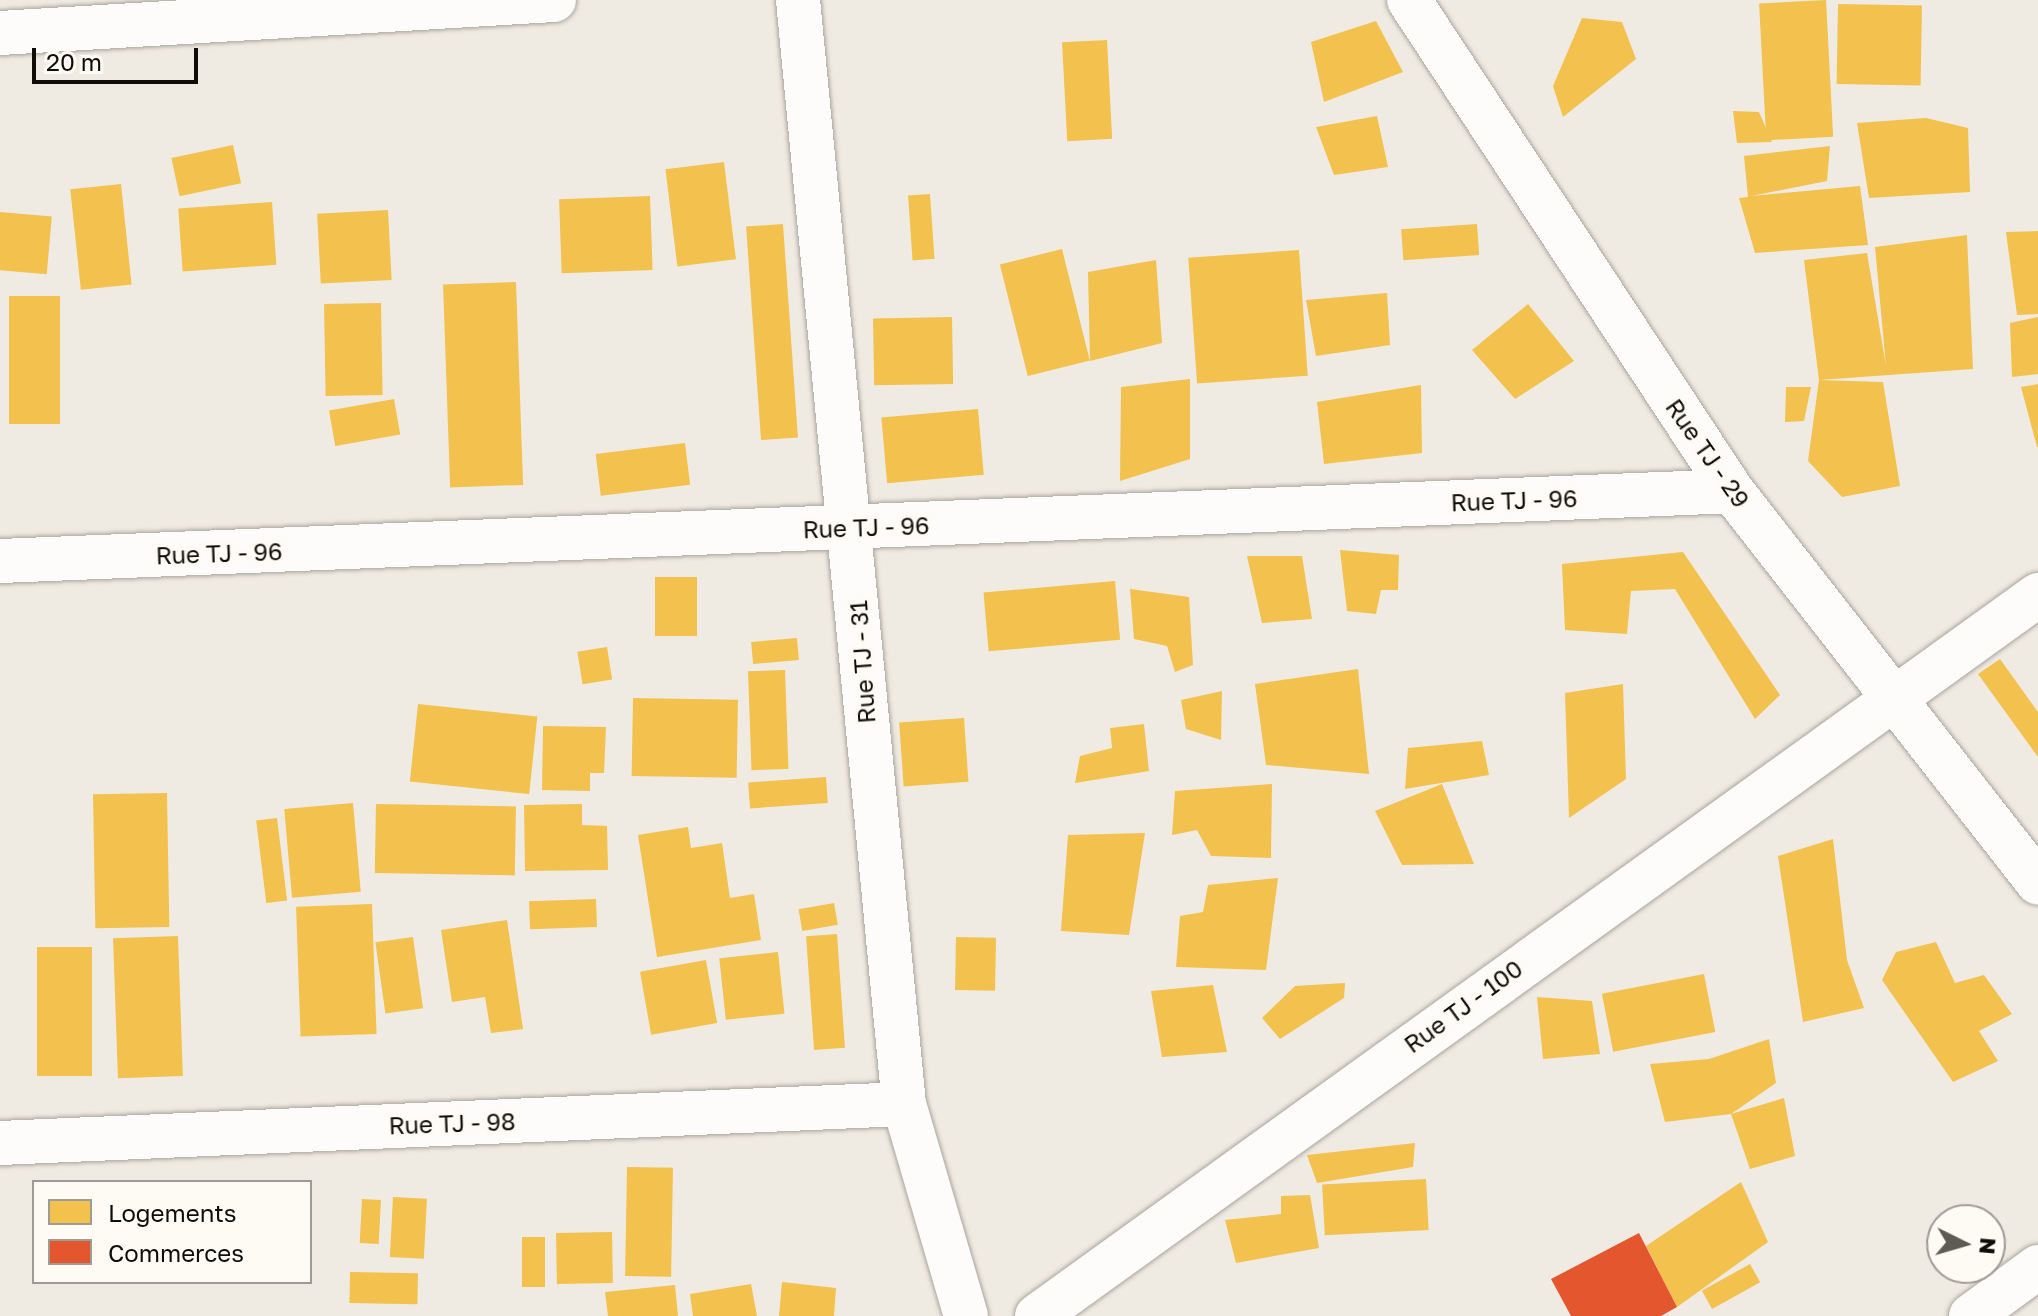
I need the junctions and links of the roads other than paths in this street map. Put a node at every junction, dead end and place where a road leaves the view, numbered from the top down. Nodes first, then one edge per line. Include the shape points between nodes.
1 (554, 0) edge
2 (798, 0) edge
3 (1409, 0) edge
4 (266, 6) edge
5 (0, 33) edge
6 (1732, 491) junction
7 (852, 528) junction
8 (0, 561) edge
9 (2038, 595) edge
10 (1890, 697) junction
11 (2038, 883) edge
12 (904, 1104) junction
13 (0, 1143) edge
14 (2038, 1267) edge
15 (966, 1316) edge
16 (1037, 1316) edge
17 (1971, 1316) edge

1 - 4 street
2 - 7 street, Rue TJ - 31
3 - 6 street, Rue TJ - 29
4 - 5 street
6 - 7 street, Rue TJ - 96
6 - 10 street, Rue TJ - 29
7 - 8 street, Rue TJ - 96
7 - 12 street, Rue TJ - 31 via 877,871
9 - 10 street, Rue TJ - 100
10 - 11 street, Rue TJ - 29
10 - 16 street, Rue TJ - 100
12 - 13 street, Rue TJ - 98
12 - 15 street, Rue TJ - 31
14 - 17 street

